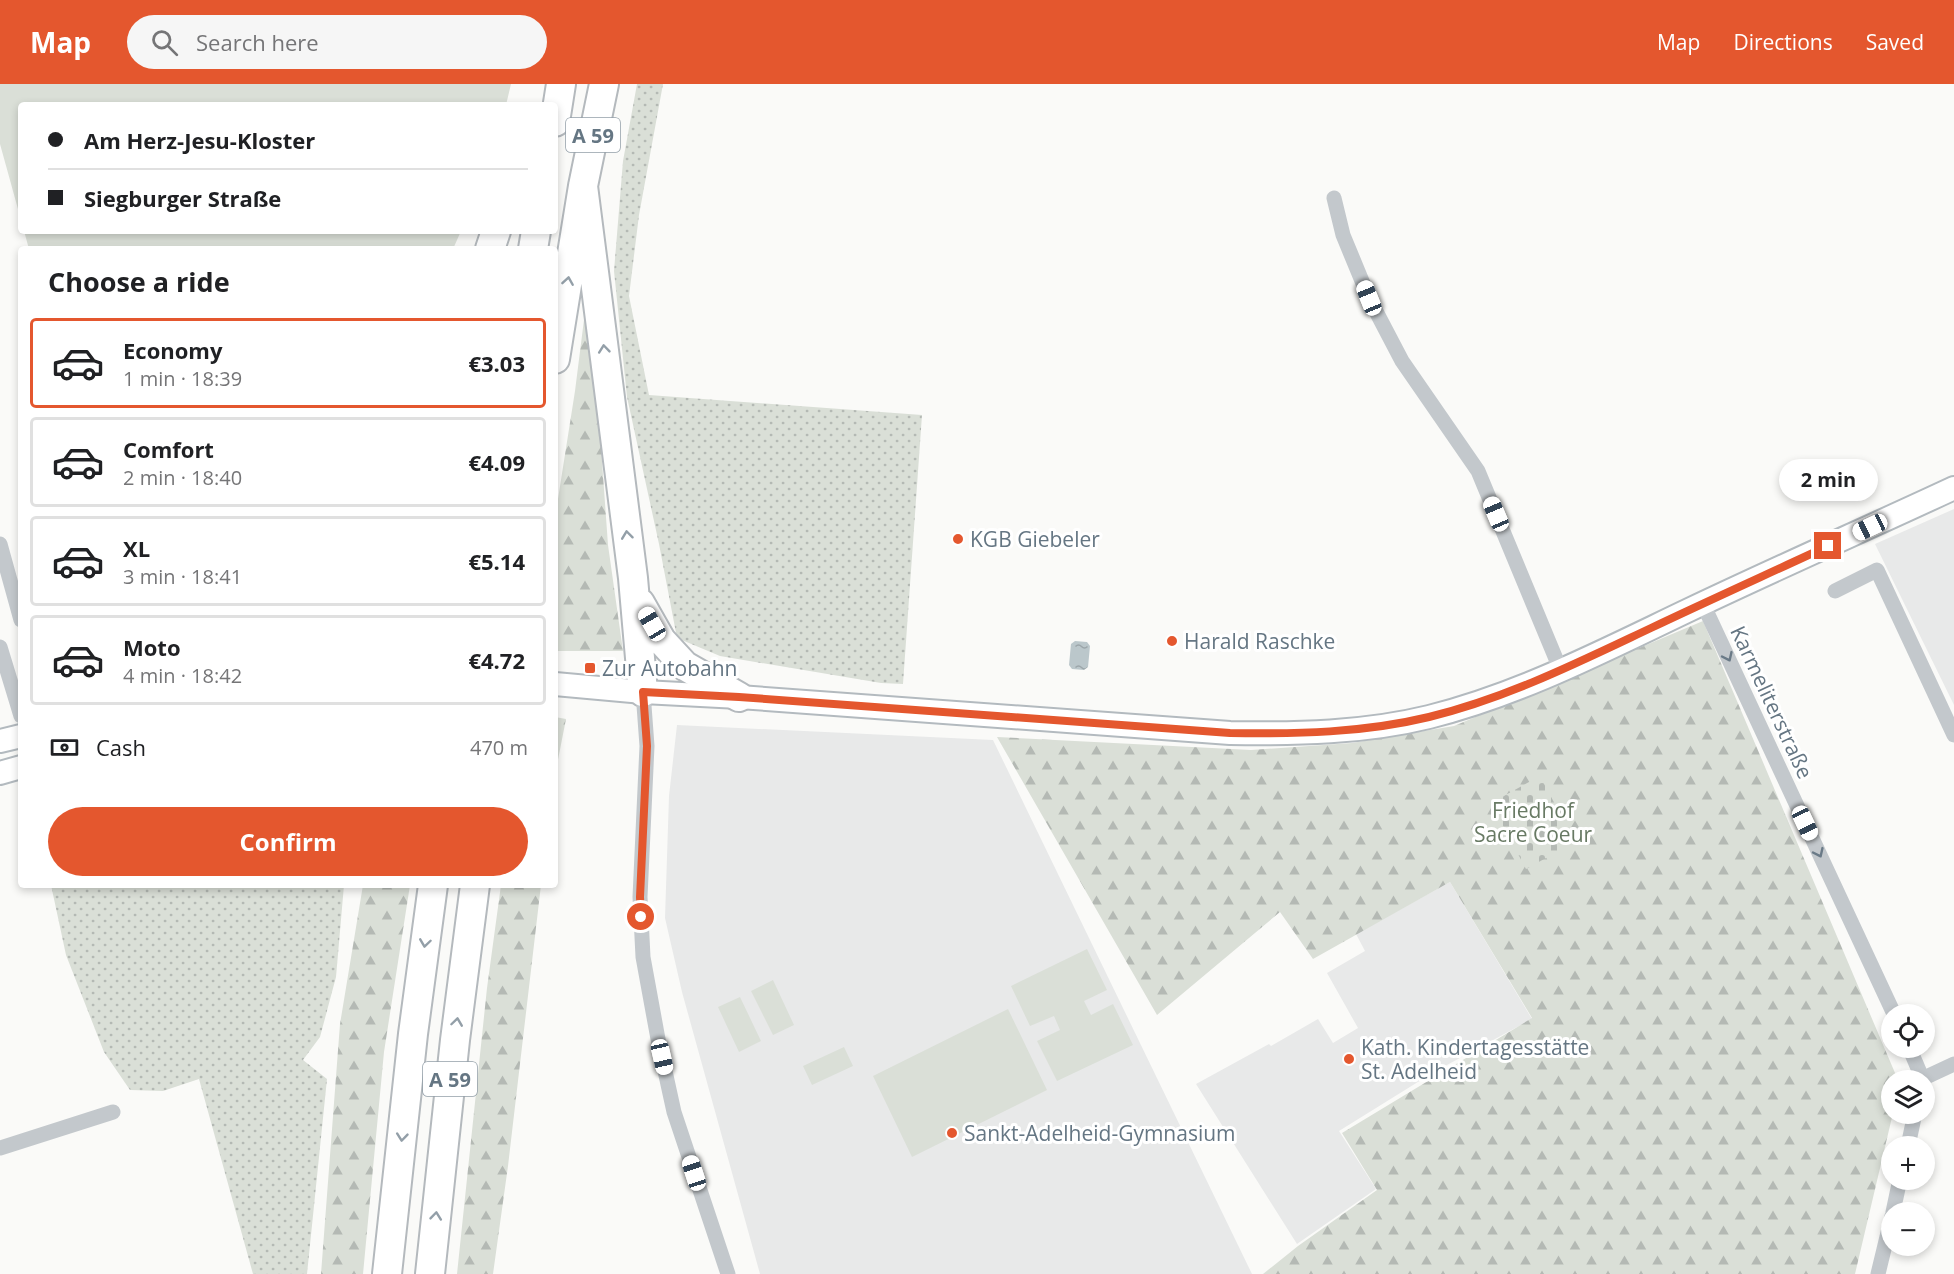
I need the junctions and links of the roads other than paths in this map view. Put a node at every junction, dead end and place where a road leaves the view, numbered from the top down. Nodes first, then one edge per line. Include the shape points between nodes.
1 (548, 84) edge
2 (561, 84) edge
3 (604, 84) edge
4 (541, 102) edge
5 (558, 103) edge
6 (583, 186) junction
7 (1334, 198) dead end
8 (558, 340) edge
9 (1954, 488) edge
10 (0, 544) edge
11 (1835, 591) dead end
12 (634, 593) junction
13 (1703, 604) junction
14 (18, 609) edge
15 (0, 647) edge
16 (1561, 671) junction
17 (10, 673) edge
18 (558, 684) edge
19 (643, 692) junction
20 (739, 697) junction
21 (18, 704) edge
22 (1954, 735) edge
23 (18, 737) edge
24 (0, 741) edge
25 (18, 768) edge
26 (0, 773) edge
27 (433, 888) edge
28 (476, 888) edge
29 (1889, 1004) edge
30 (1954, 1064) edge
31 (1935, 1073) edge
32 (113, 1112) dead end
33 (0, 1148) edge
34 (1882, 1256) edge
35 (387, 1274) edge
36 (430, 1274) edge
37 (728, 1274) edge
38 (1878, 1274) edge

1 - 4 highway
2 - 5 highway, A 59
3 - 6 highway, A 59
8 -> 6 highway, A 59
12 -> 6 highway
7 - 16 street via 1343,235 1369,298 1402,361 1478,471
9 - 13 main road
10 - 14 street
11 - 22 street via 1877,570
12 - 19 highway
12 - 20 highway via 661,640 685,666
13 - 16 main road
13 -> 29 street, Karmeliterstraße
15 - 17 street
16 - 20 main road via 1478,703 1419,719 1356,730 1279,734
17 - 21 street
18 - 19 main road
19 - 20 main road
19 - 37 street via 647,746 640,897 643,957 674,1112
23 - 24 main road
25 - 26 main road
27 -> 35 highway, A 59
36 -> 28 highway, A 59
30 - 31 street
32 - 33 street
34 - 38 street

